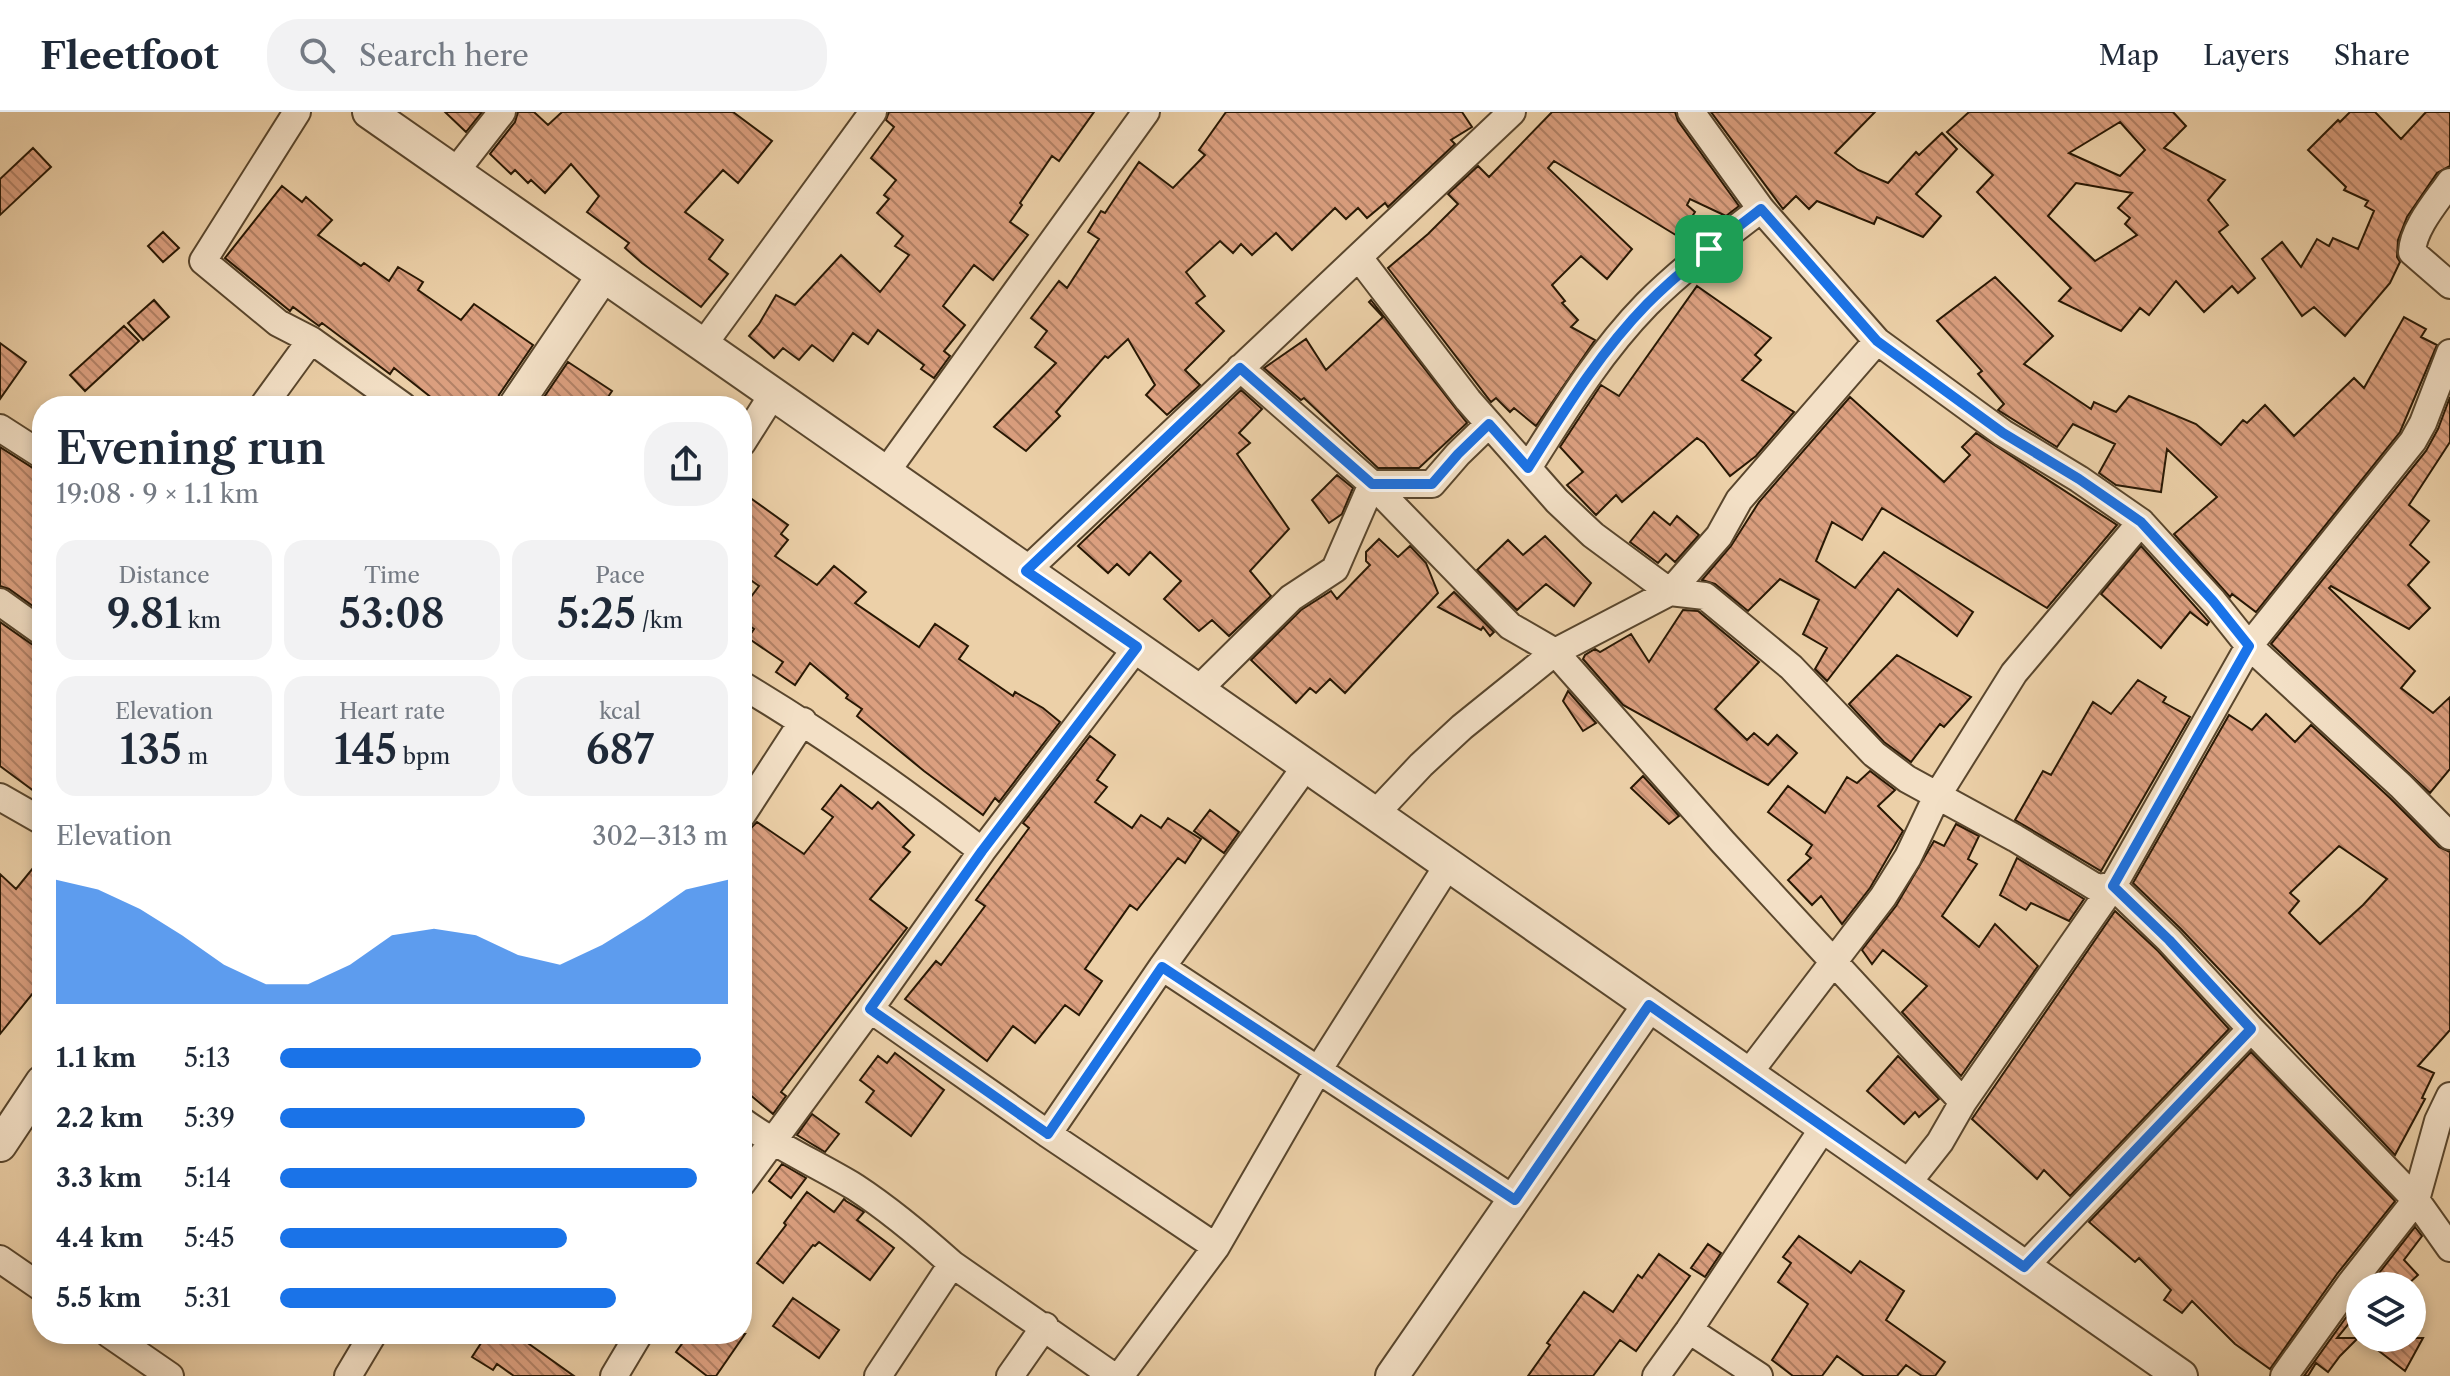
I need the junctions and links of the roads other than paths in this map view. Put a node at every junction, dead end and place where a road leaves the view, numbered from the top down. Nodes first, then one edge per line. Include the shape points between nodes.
1 (297, 112) edge
2 (369, 112) edge
3 (502, 112) edge
4 (873, 112) edge
5 (1146, 112) edge
6 (1512, 112) edge
7 (1691, 112) edge
8 (455, 172) junction
9 (2450, 182) edge
10 (1761, 209) junction
11 (1360, 259) junction
12 (603, 276) junction
13 (2450, 285) edge
14 (311, 340) junction
15 (1877, 341) junction
16 (703, 345) junction
17 (2450, 353) edge
18 (1240, 368) junction
19 (773, 394) junction
20 (270, 396) edge
21 (389, 396) edge
22 (522, 396) edge
23 (1489, 424) junction
24 (752, 427) edge
25 (0, 428) edge
26 (32, 449) edge
27 (1528, 468) junction
28 (886, 472) junction
29 (1372, 484) junction
30 (2141, 522) junction
31 (1026, 571) junction
32 (1670, 592) junction
33 (0, 602) edge
34 (32, 625) edge
35 (2249, 646) junction
36 (1137, 647) junction
37 (1555, 652) junction
38 (1198, 690) junction
39 (752, 691) edge
40 (803, 721) junction
41 (1306, 766) junction
42 (1937, 796) junction
43 (0, 797) edge
44 (752, 800) edge
45 (1375, 814) junction
46 (32, 815) edge
47 (2450, 836) edge
48 (982, 851) junction
49 (1448, 865) junction
50 (2113, 886) junction
51 (1832, 962) junction
52 (1162, 967) junction
53 (1649, 1005) junction
54 (870, 1009) junction
55 (2251, 1029) junction
56 (1317, 1072) junction
57 (1748, 1074) junction
58 (2450, 1096) edge
59 (32, 1098) edge
60 (1963, 1102) junction
61 (1824, 1127) junction
62 (752, 1128) edge
63 (1048, 1134) junction
64 (771, 1142) junction
65 (0, 1145) edge
66 (752, 1169) edge
67 (1906, 1185) junction
68 (1515, 1200) junction
69 (2416, 1200) junction
70 (1216, 1247) junction
71 (2450, 1248) edge
72 (0, 1259) edge
73 (952, 1264) junction
74 (2024, 1267) junction
75 (32, 1281) edge
76 (1045, 1326) junction
77 (1689, 1330) junction
78 (124, 1344) edge
79 (367, 1344) edge
80 (633, 1344) edge
81 (170, 1376) edge
82 (348, 1376) edge
83 (614, 1376) edge
84 (878, 1376) edge
85 (1010, 1376) edge
86 (1113, 1376) edge
87 (1120, 1376) edge
88 (1392, 1376) edge
89 (1656, 1376) edge
90 (1759, 1376) edge
91 (2181, 1376) edge
92 (2284, 1376) edge

1 - 14 street via 203,261 278,323
2 - 8 street
3 - 8 street
4 - 16 street
5 - 28 street
6 - 11 street
7 - 10 street
8 - 12 street
9 - 13 street via 2425,219 2412,252
10 - 15 street
10 - 27 street via 1646,304 1573,395
11 - 18 street
11 - 23 street
12 - 16 street
12 - 22 street
14 - 20 street
14 - 21 street
15 - 30 street via 2003,433
15 - 32 street via 1739,500 1719,536
16 - 19 street
17 - 35 street via 2413,441
18 - 29 street
18 - 31 street
19 - 24 street
19 - 28 street
23 - 27 street
23 - 29 street via 1432,484
25 - 26 street
27 - 32 street via 1593,535
28 - 31 street
29 - 37 street via 1510,626
29 - 38 street via 1335,569 1291,598
30 - 35 street
30 - 42 street via 2014,673
31 - 36 street
32 - 37 street
32 - 42 street via 1705,596 1791,667 1874,754
33 - 34 street
35 - 47 street
35 - 50 street
36 - 38 street
36 - 48 street
37 - 45 street via 1462,727
37 - 51 street
38 - 41 street
39 - 40 street
40 - 44 street
40 - 48 street
41 - 45 street
41 - 52 street
42 - 50 street via 2097,888
42 - 51 street via 1883,897
43 - 46 street
45 - 49 street
48 - 54 street
49 - 53 street
49 - 56 street
50 - 55 street
50 - 60 street
51 - 57 street
51 - 60 street
52 - 56 street
52 - 63 street
53 - 57 street
53 - 68 street
54 - 63 street
54 - 64 street
55 - 69 street
55 - 74 street
56 - 68 street
56 - 70 street
57 - 61 street
58 - 69 street
59 - 65 street
60 - 67 street
61 - 67 street
61 - 77 street
62 - 64 street
63 - 70 street
64 - 66 street
64 - 73 street via 898,1216
67 - 74 street
68 - 88 street
69 - 71 street
69 - 92 street
70 - 87 street
72 - 75 street
73 - 76 street
73 - 84 street
74 - 91 street
76 - 85 street
76 - 86 street
77 - 89 street
77 - 90 street
78 - 81 street
79 - 82 street
80 - 83 street

